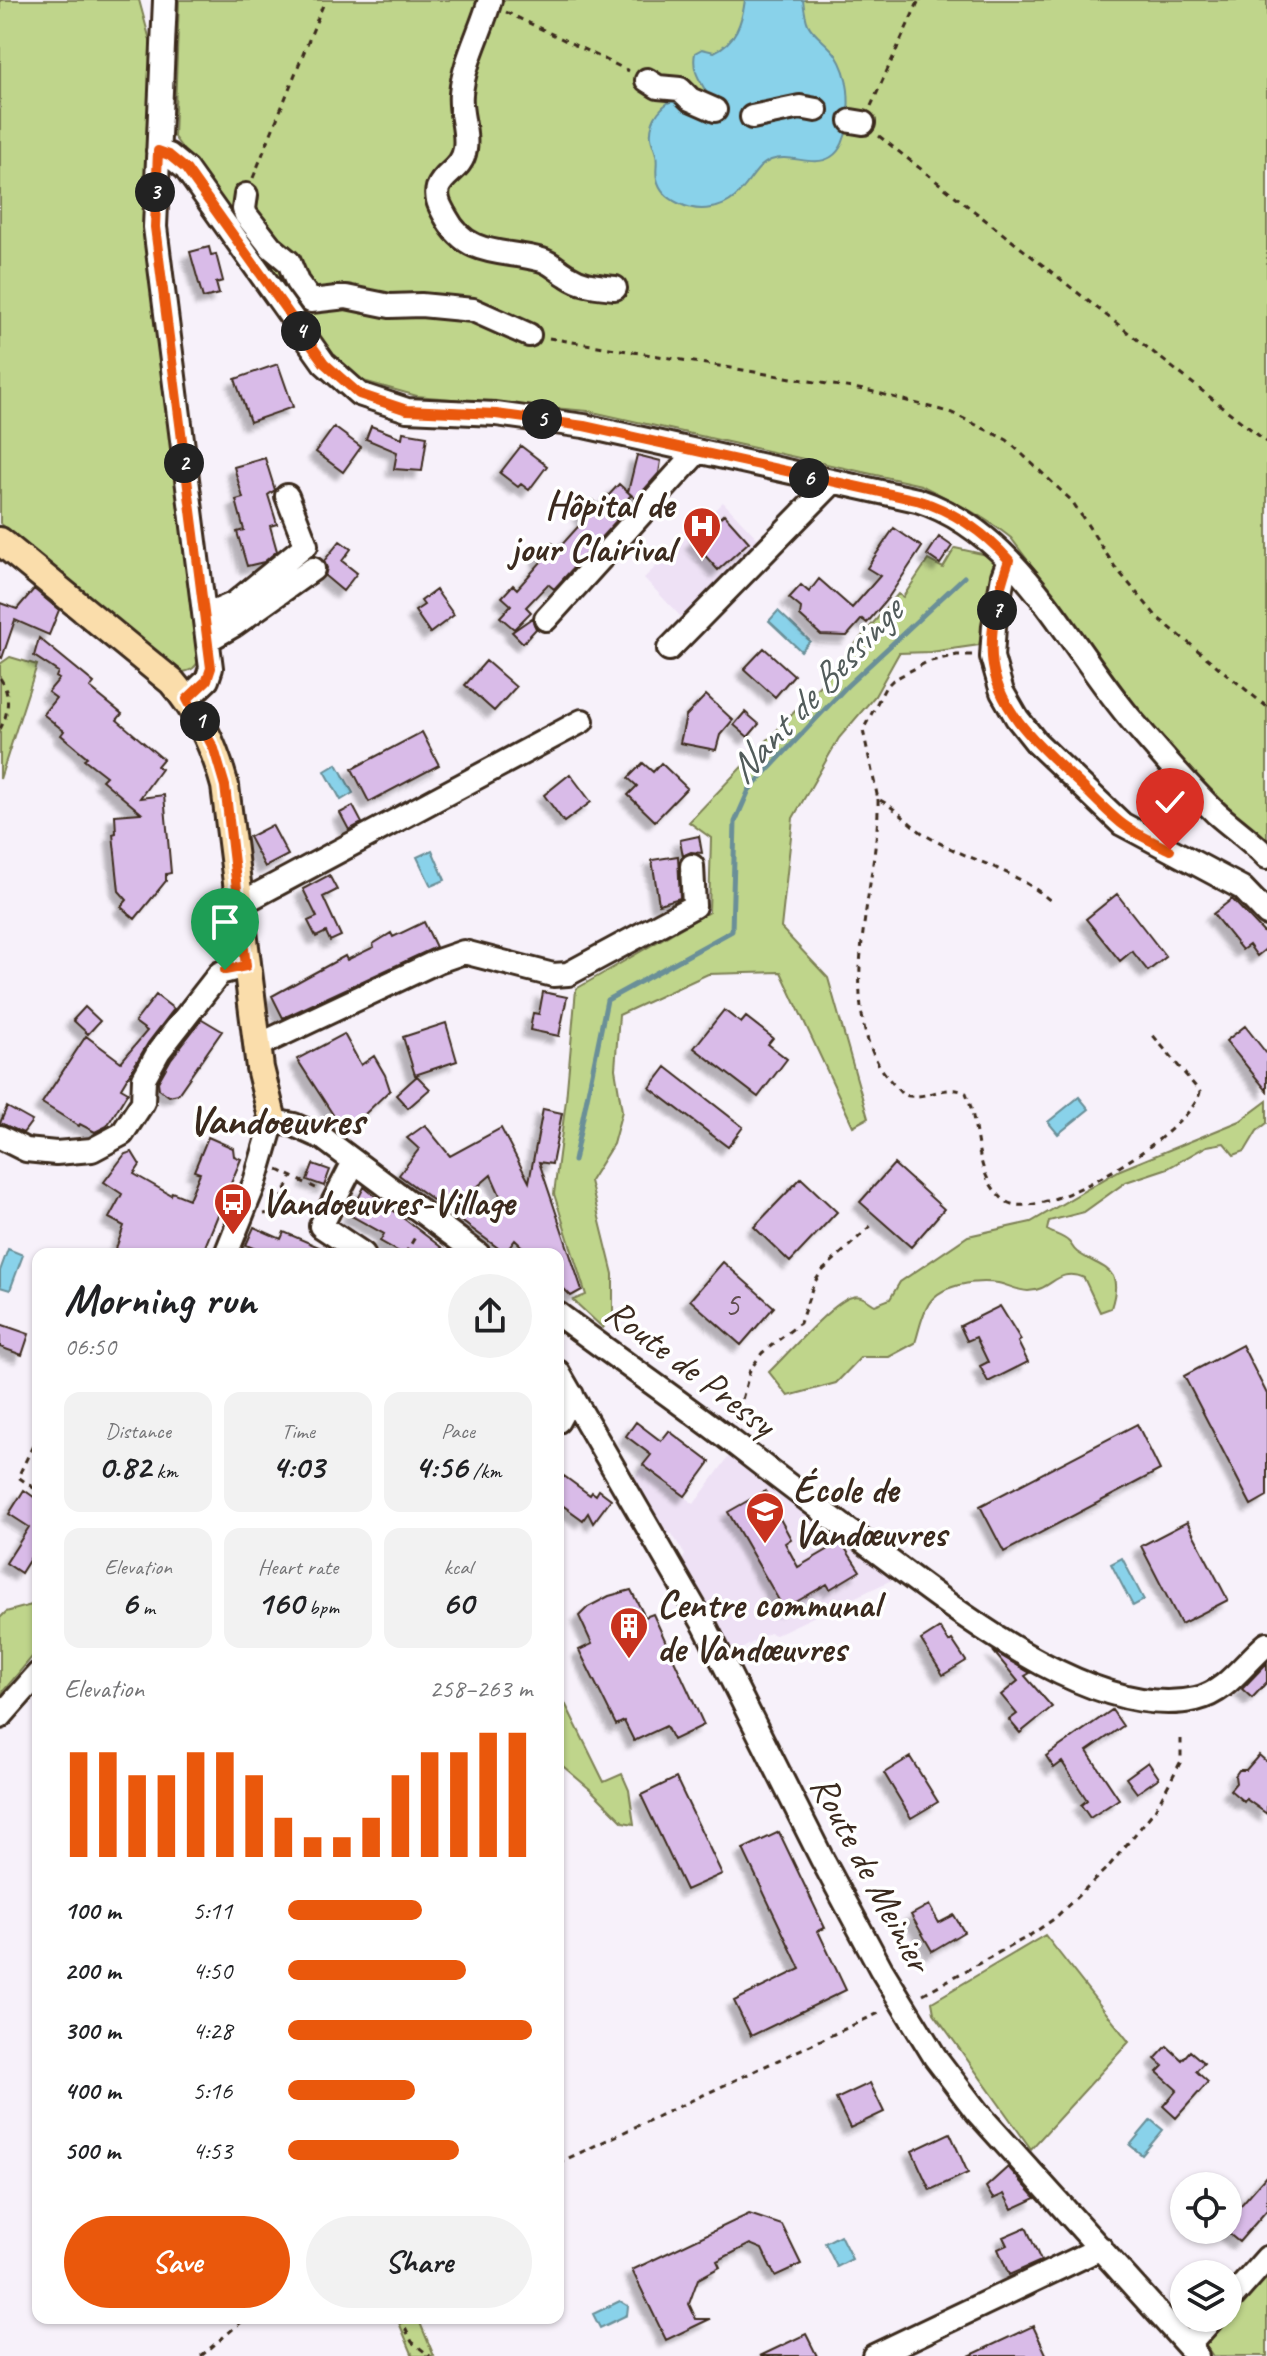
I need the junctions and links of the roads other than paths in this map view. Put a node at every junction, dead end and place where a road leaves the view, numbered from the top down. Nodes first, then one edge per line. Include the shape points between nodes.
1 (165, 0) edge
2 (494, 4) edge
3 (647, 80) road end
4 (715, 110) dead end
5 (816, 110) dead end
6 (752, 117) dead end
7 (158, 151) junction
8 (246, 195) road end
9 (615, 288) dead end
10 (529, 335) road end
11 (697, 452) junction
12 (832, 483) junction
13 (287, 496) dead end
14 (0, 541) edge
15 (1009, 560) junction
16 (313, 569) dead end
17 (205, 616) junction
18 (546, 619) dead end
19 (208, 640) junction
20 (669, 649) dead end
21 (187, 699) junction
22 (582, 721) dead end
23 (1267, 857) edge
24 (692, 866) dead end
25 (238, 905) junction
26 (1267, 914) edge
27 (246, 966) junction
28 (257, 1046) junction
29 (273, 1121) junction
30 (0, 1137) edge
31 (354, 1162) junction
32 (228, 1248) edge
33 (354, 1248) edge
34 (470, 1248) edge
35 (564, 1322) edge
36 (564, 1382) edge
37 (572, 1395) junction
38 (564, 1410) edge
39 (1267, 1644) edge
40 (32, 1681) edge
41 (0, 1717) edge
42 (1101, 2248) junction
43 (1267, 2258) edge
44 (1242, 2286) edge
45 (1205, 2332) edge
46 (1193, 2351) edge
47 (874, 2356) edge

1 - 7 street
2 - 9 street via 463,79 464,156 441,182 438,203 469,243 546,262 583,284
3 - 4 street via 680,89
5 - 6 street via 800,107
7 - 11 street via 186,169 324,363 359,394 407,410 537,418
7 - 17 street via 155,227
8 - 10 street via 246,215 289,262 311,301 346,297 390,306 473,310
11 - 12 street
11 - 18 street
12 - 15 street via 932,504 973,527
12 - 20 street
13 - 17 street via 306,545 235,603
14 - 21 main road
15 - 23 street via 1131,719 1196,792
15 - 26 street via 992,657 1002,692 1036,742 1122,824 1242,888
16 - 19 street
17 - 19 street
19 - 21 street via 211,674
21 - 25 main road via 220,767
22 - 25 street
24 - 28 street via 694,906 568,974 553,975 464,952
25 - 27 main road
27 - 28 main road
27 - 30 street via 220,973 159,1051 144,1078 143,1102 132,1123 111,1142 92,1150 41,1153
28 - 29 main road
29 - 31 street via 316,1134
29 - 32 street
31 - 33 street via 321,1226
31 - 34 street
35 - 39 street, Route de Pressy via 970,1621 1041,1662 1098,1687 1148,1700 1196,1699 1227,1683
36 - 37 street, Route de Meinier
37 - 38 street
37 - 42 street, Route de Meinier via 727,1666 902,2006 977,2112
40 - 41 street
42 - 46 street, Route de Meinier
42 - 47 street
43 - 44 street
45 - 46 street

